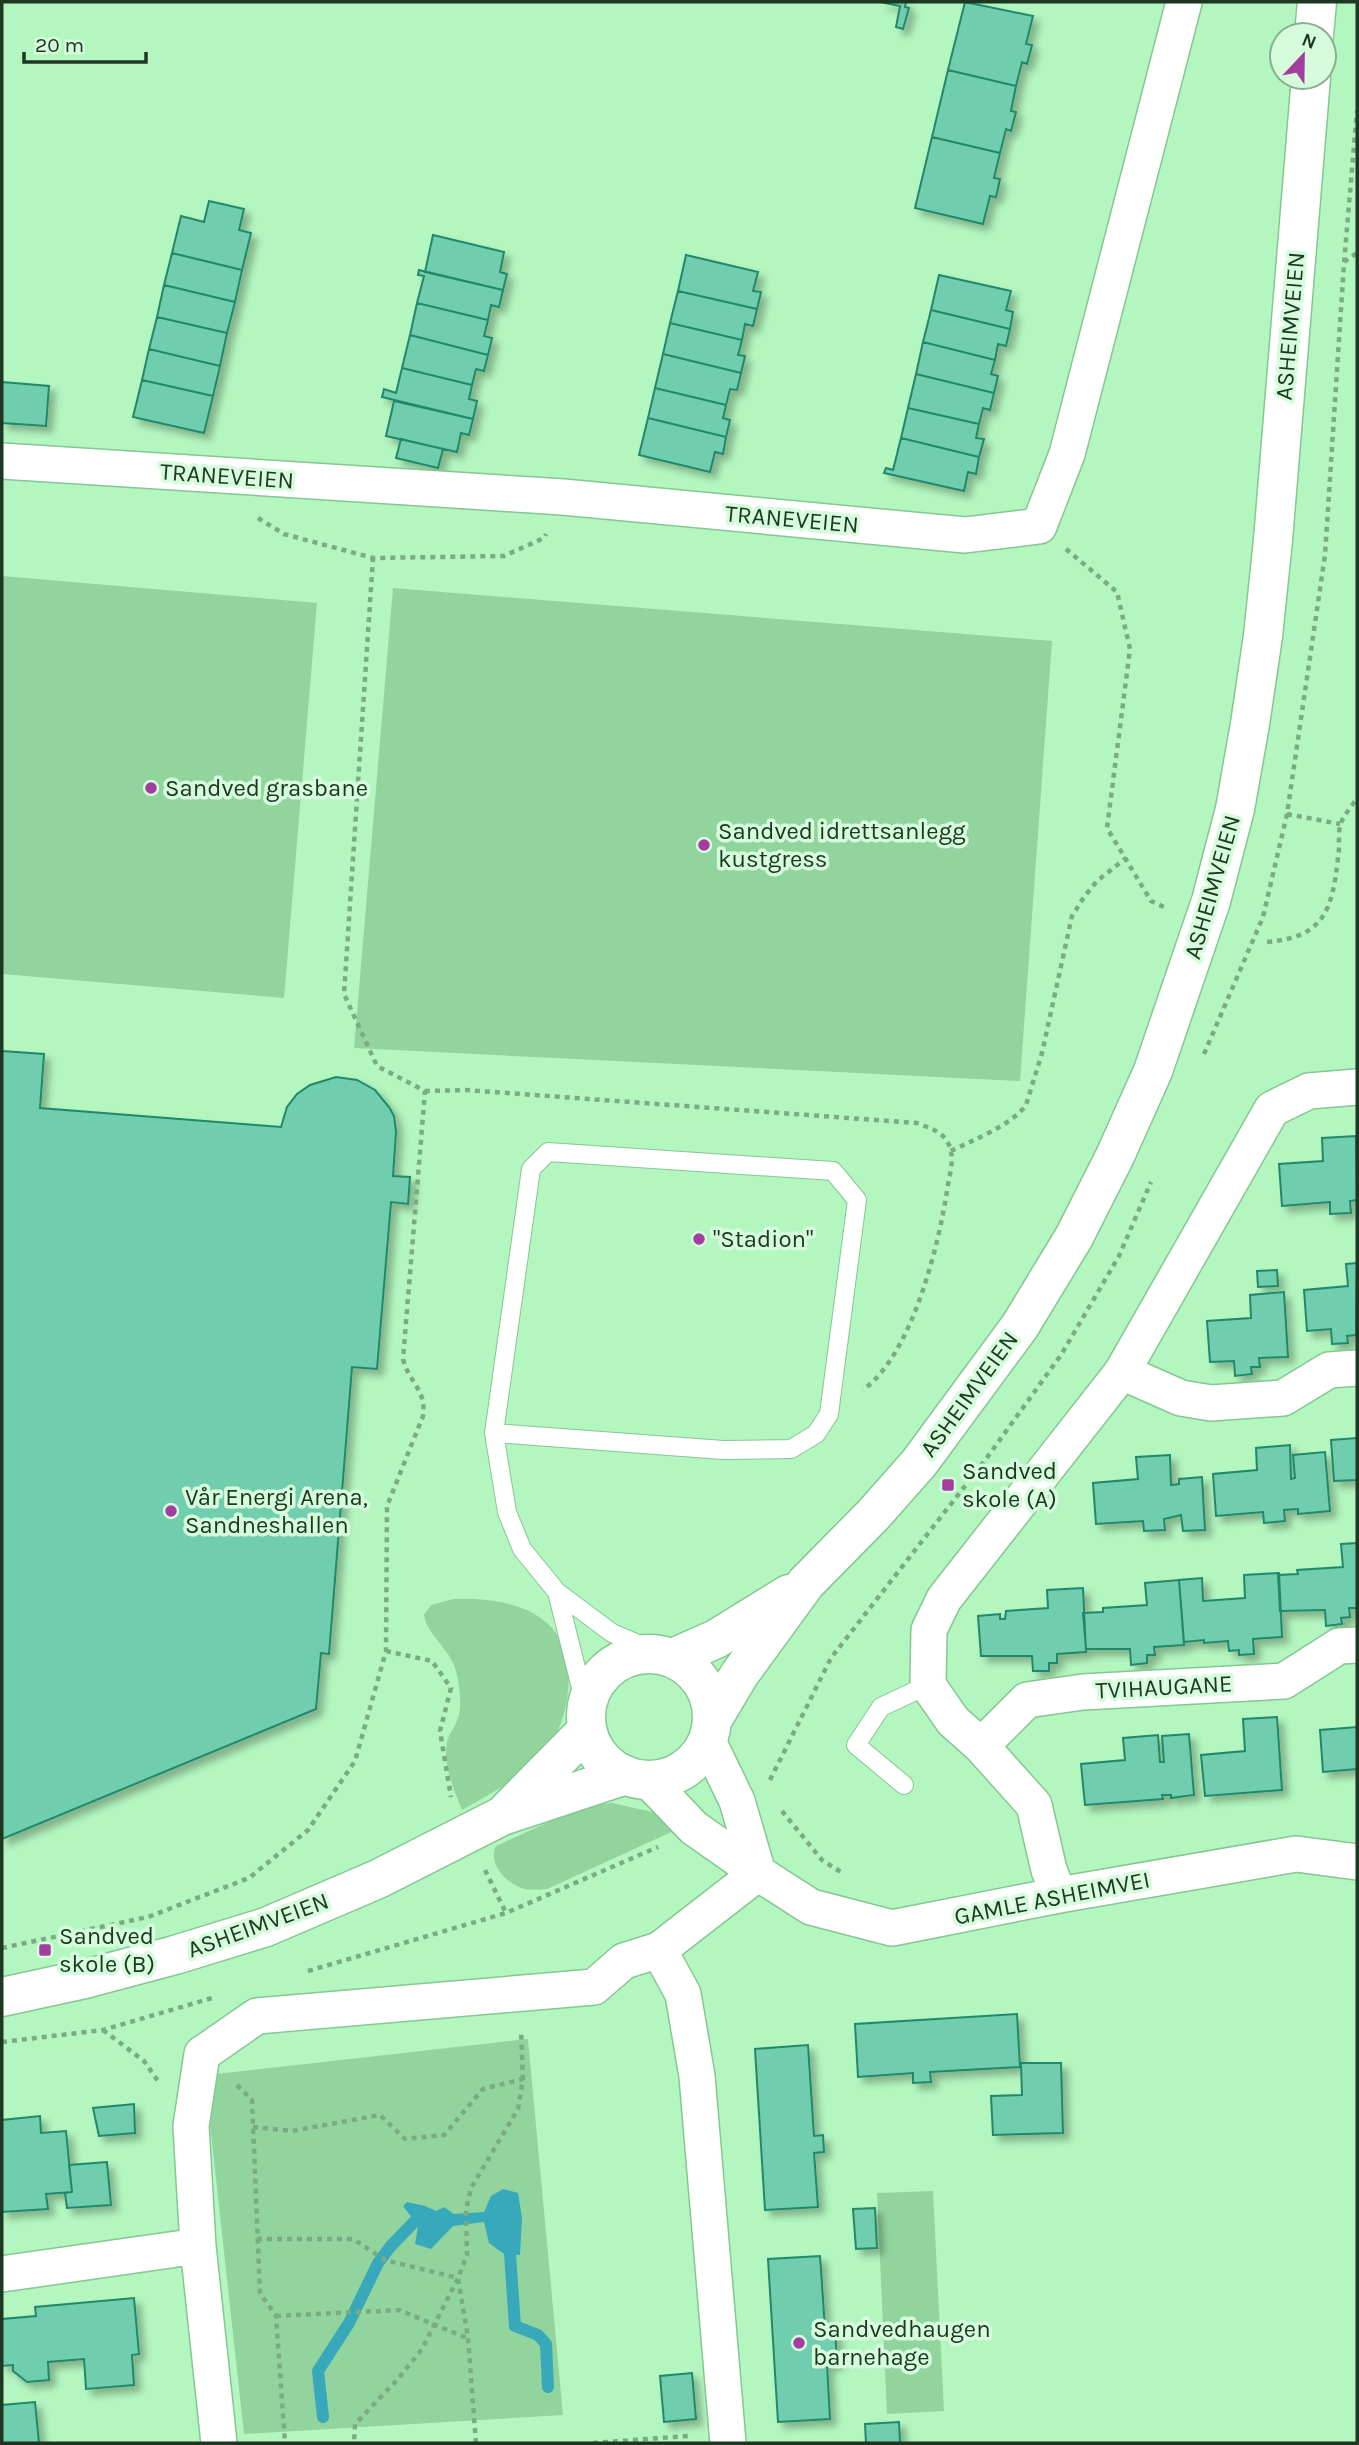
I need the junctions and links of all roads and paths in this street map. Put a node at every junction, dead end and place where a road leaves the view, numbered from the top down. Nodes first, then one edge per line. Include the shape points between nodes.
1 (1184, 2) edge
2 (1317, 2) edge
3 (1315, 21) edge
4 (1310, 91) edge
5 (1357, 253) edge
6 (1344, 263) dead end
7 (2, 461) edge
8 (234, 477) junction
9 (563, 497) junction
10 (1039, 526) junction
11 (373, 558) junction
12 (1357, 798) edge
13 (1287, 814) dead end
14 (1340, 824) junction
15 (1126, 858) junction
16 (1170, 910) dead end
17 (1267, 942) dead end
18 (1357, 1087) edge
19 (951, 1152) dead end
20 (1357, 1368) edge
21 (1122, 1372) junction
22 (495, 1433) junction
23 (806, 1583) junction
24 (557, 1592) junction
25 (1357, 1645) edge
26 (386, 1651) junction
27 (667, 1656) junction
28 (928, 1685) junction
29 (586, 1719) junction
30 (710, 1730) junction
31 (981, 1746) junction
32 (637, 1778) junction
33 (904, 1785) dead end
34 (453, 1810) dead end
35 (502, 1816) junction
36 (666, 1843) dead end
37 (1357, 1862) edge
38 (484, 1868) dead end
39 (758, 1873) junction
40 (1059, 1895) junction
41 (506, 1913) junction
42 (2, 1948) edge
43 (659, 1950) junction
44 (300, 1973) dead end
45 (221, 1995) dead end
46 (519, 1995) junction
47 (2, 1997) edge
48 (103, 2030) junction
49 (2, 2042) edge
50 (202, 2054) junction
51 (523, 2079) junction
52 (191, 2126) junction
53 (253, 2127) junction
54 (257, 2239) junction
55 (198, 2246) junction
56 (2, 2274) edge
57 (458, 2278) junction
58 (276, 2316) junction
59 (433, 2324) junction
60 (468, 2338) junction
61 (728, 2438) edge
62 (219, 2443) edge
63 (285, 2443) edge
64 (354, 2443) edge
65 (476, 2443) edge
66 (593, 2443) edge

1 - 10 street via 1067,454
2 - 3 main road
4 - 23 main road, ASHEIMVEIEN via 1258,674 1235,809 1185,981 1153,1071 1115,1156 1074,1237 1020,1326 919,1463
5 - 6 path
7 - 8 street, TRANEVEIEN
8 - 9 street, TRANEVEIEN
8 - 11 path via 244,508 284,534
9 - 10 street, TRANEVEIEN via 964,535
9 - 11 path via 544,538 504,556
10 - 15 path via 1117,592 1130,649 1107,828
11 - 26 path via 344,994 377,1066 425,1091 403,1359 425,1402 387,1506
12 - 14 path
13 - 14 path
14 - 17 path via 1332,897 1317,926 1291,940
15 - 16 path via 1151,901
15 - 19 path via 1097,881 1072,916 1026,1105 1003,1124
18 - 21 street via 1309,1091 1272,1109
20 - 21 street via 1329,1370 1283,1398 1211,1403 1181,1398
21 - 28 street via 944,1599 929,1630
22 - 22 lane via 531,1170 548,1152 833,1171 857,1200 828,1414 816,1434 791,1449 723,1450
22 - 24 lane via 507,1512 522,1549
23 - 27 main road, ASHEIMVEIEN via 716,1639
23 - 30 main road, ASHEIMVEIEN via 739,1675
24 - 27 lane via 612,1633
24 - 29 lane
25 - 31 street, TVIHAUGANE via 1339,1646 1284,1681 1083,1692 1027,1700
26 - 34 path via 432,1661 451,1688 440,1731
26 - 42 path via 355,1761 307,1830 249,1878 148,1917
27 - 29 main road via 639,1653 620,1660 602,1674 590,1693
27 - 30 main road via 692,1670 706,1687
28 - 31 street via 953,1721
28 - 33 lane via 881,1707 856,1745
29 - 32 main road via 597,1754 613,1769
29 - 35 main road, ASHEIMVEIEN
30 - 32 main road via 690,1766 671,1777
30 - 39 street
31 - 40 street via 1034,1805
32 - 35 main road, ASHEIMVEIEN
32 - 39 street, GAMLE ASHEIMVEI via 694,1828
35 - 47 main road, ASHEIMVEIEN via 378,1879 266,1927 98,1976
36 - 41 path
37 - 40 street, GAMLE ASHEIMVEI via 1296,1854
38 - 41 path
39 - 40 street, GAMLE ASHEIMVEI via 811,1907 892,1928
39 - 43 street
41 - 44 path
43 - 46 street via 624,1961 594,1987
43 - 61 street via 683,1994 697,2076
45 - 48 path
46 - 50 street via 257,2016
46 - 51 path
48 - 49 path
48 - 52 path via 144,2061
50 - 52 street
50 - 53 path via 252,2100
51 - 53 path via 483,2089 444,2135 405,2139 380,2115 292,2131
51 - 57 path via 518,2109 471,2188 466,2210 467,2255
52 - 55 street
53 - 54 path
54 - 57 path via 353,2239 385,2260
54 - 58 path via 260,2293
55 - 56 street
55 - 62 street
57 - 59 path
57 - 60 path
58 - 59 path via 399,2310
58 - 63 path
59 - 60 path
59 - 64 path via 422,2349 355,2424
60 - 65 path
61 - 66 path

